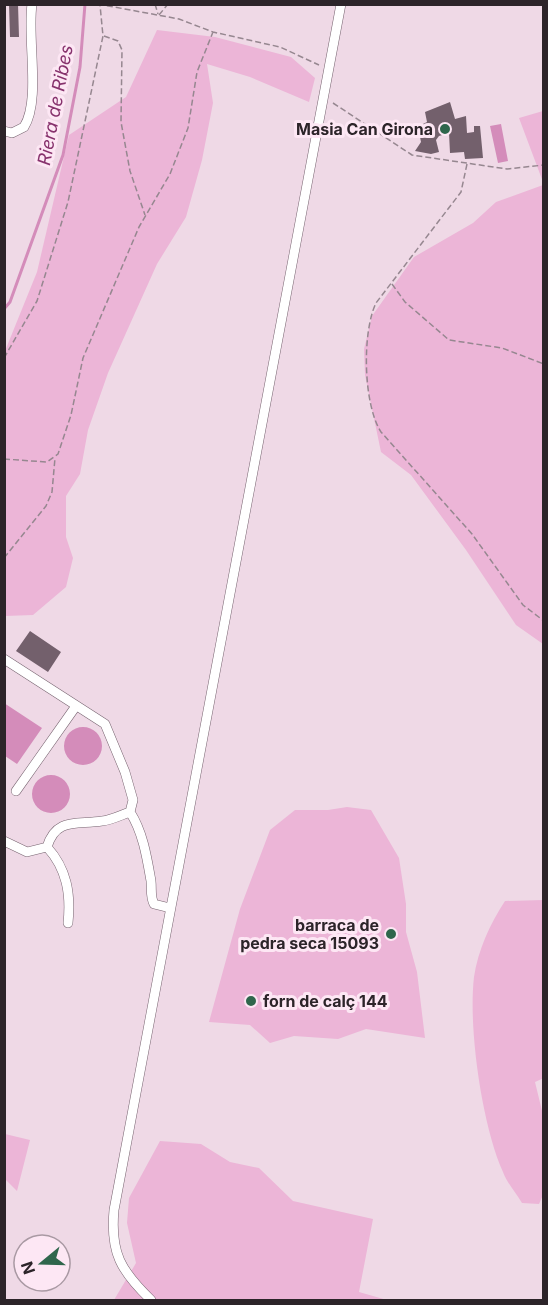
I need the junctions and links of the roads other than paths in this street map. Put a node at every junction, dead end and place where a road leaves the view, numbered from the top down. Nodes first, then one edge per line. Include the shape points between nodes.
1 (32, 4) edge
2 (341, 4) edge
3 (4, 132) edge
4 (4, 658) edge
5 (76, 706) junction
6 (16, 791) dead end
7 (130, 812) junction
8 (4, 841) edge
9 (47, 847) junction
10 (170, 908) junction
11 (68, 923) dead end
12 (151, 1300) edge

1 - 3 street via 32,112 24,127
2 - 10 street
4 - 5 street
5 - 6 street
5 - 7 street via 105,724 133,800
7 - 9 street via 104,821 61,825 51,834
7 - 10 street via 141,835 152,884 150,898 154,904
8 - 9 street via 27,852
9 - 11 street via 67,878
10 - 12 street via 112,1232 115,1253 126,1273

